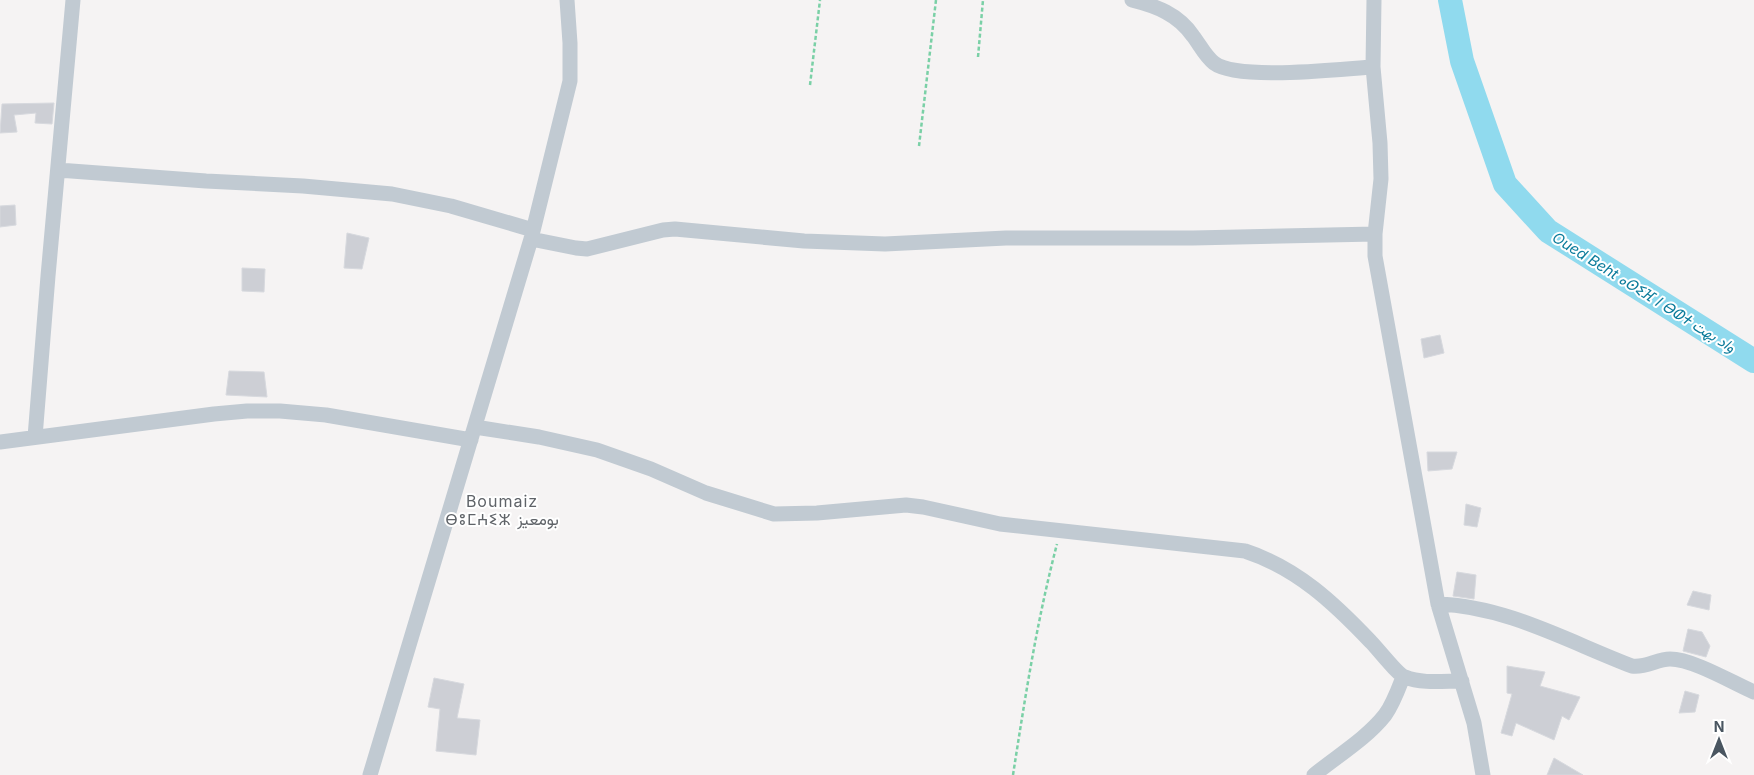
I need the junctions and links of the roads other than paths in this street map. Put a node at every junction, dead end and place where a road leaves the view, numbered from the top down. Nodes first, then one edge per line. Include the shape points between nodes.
1 (73, 0) edge
2 (568, 0) edge
3 (1132, 0) edge
4 (1374, 0) edge
5 (1373, 67) junction
6 (58, 170) junction
7 (532, 234) junction
8 (1374, 234) junction
9 (473, 434) junction
10 (35, 437) junction
11 (0, 442) edge
12 (1438, 604) junction
13 (1403, 677) junction
14 (1462, 681) junction
15 (1754, 692) edge
16 (370, 775) edge
17 (1314, 775) edge
18 (1483, 775) edge

1 - 6 street
2 - 7 street via 570,81
3 - 5 street via 1170,14 1192,34 1207,57 1226,69 1265,72
4 - 5 street
5 - 8 street via 1381,179
6 - 7 street via 392,194 450,206
6 - 10 street
7 - 8 street via 586,249 675,229 804,242 885,244 1006,238
7 - 9 street
8 - 12 street via 1385,316
9 - 10 street via 280,411 214,414
9 - 13 street via 539,437 597,450 706,493 774,514 906,505 1000,524 1245,551 1265,557 1306,580
9 - 16 street
10 - 11 street
12 - 14 street
12 - 15 street via 1489,610 1632,666 1669,659 1682,661
13 - 14 street
13 - 17 street via 1384,716 1365,736
14 - 18 street via 1474,723

